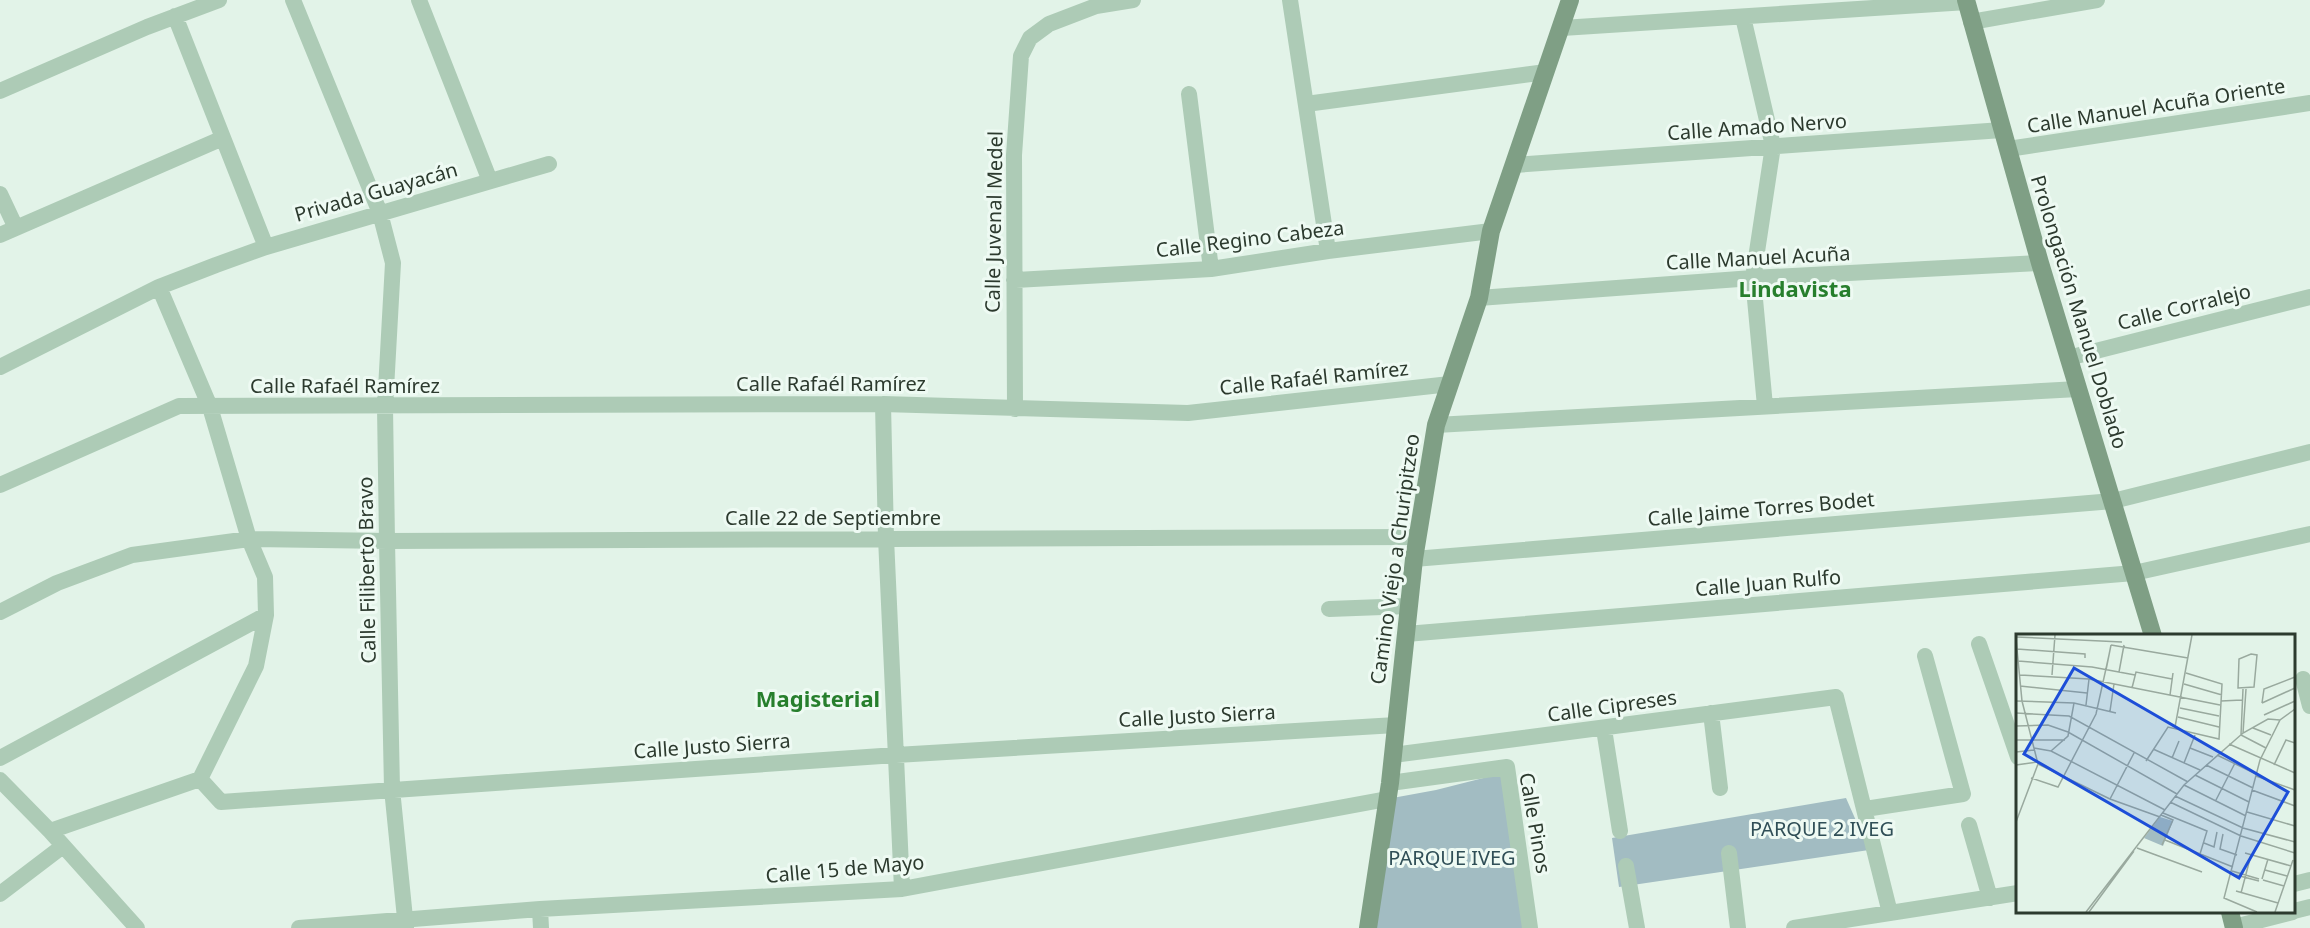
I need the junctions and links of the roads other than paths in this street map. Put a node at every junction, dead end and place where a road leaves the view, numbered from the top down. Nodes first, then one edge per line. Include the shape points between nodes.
1 (219, 0) edge
2 (293, 0) edge
3 (419, 0) edge
4 (1133, 0) edge
5 (1290, 0) edge
6 (1570, 0) edge
7 (2097, 0) edge
8 (1966, 1) edge
9 (1095, 3) edge
10 (175, 16) junction
11 (1743, 17) junction
12 (1971, 22) junction
13 (1562, 28) junction
14 (1546, 72) junction
15 (0, 91) edge
16 (1189, 94) dead end
17 (2310, 103) edge
18 (1306, 104) junction
19 (2002, 130) junction
20 (223, 138) junction
21 (1773, 146) junction
22 (2008, 149) junction
23 (549, 164) dead end
24 (1515, 165) junction
25 (490, 181) junction
26 (0, 194) edge
27 (380, 213) junction
28 (16, 228) junction
29 (1491, 231) junction
30 (0, 235) edge
31 (266, 247) junction
32 (1328, 251) junction
33 (2040, 264) junction
34 (1210, 269) junction
35 (1753, 278) junction
36 (1014, 280) junction
37 (159, 286) junction
38 (2310, 297) edge
39 (1479, 298) junction
40 (2068, 358) junction
41 (0, 367) edge
42 (1450, 384) junction
43 (2078, 389) junction
44 (883, 404) junction
45 (1765, 406) junction
46 (210, 407) junction
47 (384, 407) junction
48 (1015, 409) junction
49 (1436, 425) junction
50 (2310, 452) edge
51 (0, 485) edge
52 (2113, 501) junction
53 (2310, 534) edge
54 (1417, 537) junction
55 (249, 538) junction
56 (886, 538) junction
57 (387, 541) junction
58 (1414, 559) junction
59 (2134, 573) junction
60 (1409, 606) junction
61 (1329, 609) dead end
62 (0, 612) edge
63 (266, 615) junction
64 (1406, 634) junction
65 (2152, 634) edge
66 (1980, 644) dead end
67 (1925, 656) dead end
68 (2302, 679) edge
69 (2310, 706) edge
70 (1711, 713) junction
71 (1396, 725) junction
72 (1604, 729) junction
73 (2016, 751) edge
74 (896, 755) junction
75 (1393, 755) junction
76 (0, 758) edge
77 (200, 779) junction
78 (0, 780) edge
79 (1720, 788) dead end
80 (392, 789) junction
81 (1388, 791) junction
82 (1865, 809) junction
83 (1969, 825) dead end
84 (50, 831) junction
85 (1620, 831) dead end
86 (63, 846) junction
87 (1729, 853) dead end
88 (1626, 866) dead end
89 (2310, 880) edge
90 (2295, 884) edge
91 (902, 889) junction
92 (2016, 893) edge
93 (0, 894) edge
94 (1989, 898) junction
95 (2310, 907) edge
96 (540, 909) junction
97 (2295, 911) edge
98 (1890, 913) junction
99 (2282, 913) edge
100 (2233, 922) edge
101 (406, 924) edge
102 (137, 928) edge
103 (299, 928) edge
104 (541, 928) edge
105 (1368, 928) edge
106 (1530, 928) edge
107 (1637, 928) edge
108 (1738, 928) edge
109 (1794, 928) edge

1 - 10 street
2 - 27 street, Calle Filiberto Bravo
3 - 25 street
4 - 9 street
5 - 18 street
6 - 13 street, Camino Viejo a Churipitzeo
7 - 12 street
8 - 11 street
8 - 12 street, Prolongación Manuel Doblado
9 - 36 street, Calle Juvenal Medel via 1048,24 1030,38 1021,56 1015,144
10 - 15 street
10 - 20 street
11 - 13 street
11 - 21 street
12 - 19 street, Prolongación Manuel Doblado
13 - 14 street, Camino Viejo a Churipitzeo
14 - 18 street
14 - 24 street, Camino Viejo a Churipitzeo
16 - 34 street
17 - 22 street, Calle Manuel Acuña Oriente
18 - 32 street
19 - 21 street, Calle Amado Nervo
19 - 22 street, Prolongación Manuel Doblado
20 - 28 street
20 - 31 street
21 - 24 street, Calle Amado Nervo
21 - 35 street
22 - 33 street, Prolongación Manuel Doblado
23 - 25 street, Privada Guayacán
24 - 29 street, Camino Viejo a Churipitzeo
25 - 27 street, Privada Guayacán
26 - 28 street
27 - 31 street, Privada Guayacán
27 - 47 street, Calle Filiberto Bravo via 393,263
28 - 30 street
29 - 32 street, Calle Regino Cabeza
29 - 39 street, Camino Viejo a Churipitzeo
31 - 37 street, Privada Guayacán
32 - 34 street, Calle Regino Cabeza
33 - 35 street, Calle Manuel Acuña
33 - 40 street, Prolongación Manuel Doblado
34 - 36 street, Calle Regino Cabeza
35 - 39 street, Calle Manuel Acuña
35 - 45 street
36 - 48 street, Calle Juvenal Medel
37 - 41 street, Privada Guayacán
37 - 46 street
38 - 40 street, Calle Corralejo
39 - 42 street, Camino Viejo a Churipitzeo
40 - 43 street, Prolongación Manuel Doblado
42 - 48 street, Calle Rafaél Ramírez via 1188,413
42 - 49 street, Camino Viejo a Churipitzeo
43 - 45 street
43 - 52 street, Prolongación Manuel Doblado
44 - 47 street, Calle Rafaél Ramírez
44 - 48 street, Calle Rafaél Ramírez
44 - 56 street
45 - 49 street
46 - 47 street, Calle Rafaél Ramírez
46 - 51 street, Calle Rafaél Ramírez via 179,406
46 - 55 street
47 - 57 street, Calle Filiberto Bravo
49 - 54 street, Camino Viejo a Churipitzeo
50 - 52 street, Calle Jaime Torres Bodet
52 - 58 street, Calle Jaime Torres Bodet
52 - 59 street, Prolongación Manuel Doblado
53 - 59 street, Calle Juan Rulfo
54 - 56 street, Calle 22 de Septiembre
54 - 58 street, Camino Viejo a Churipitzeo
55 - 57 street, Calle 22 de Septiembre
55 - 62 street, Calle 22 de Septiembre via 132,555 57,583
55 - 63 street via 265,577
56 - 57 street, Calle 22 de Septiembre
56 - 74 street
57 - 80 street, Calle Filiberto Bravo
58 - 60 street, Camino Viejo a Churipitzeo
59 - 64 street, Calle Juan Rulfo
59 - 65 street, Prolongación Manuel Doblado
60 - 61 street
60 - 64 street, Camino Viejo a Churipitzeo
63 - 76 street
63 - 77 street via 256,666
64 - 71 street, Camino Viejo a Churipitzeo
66 - 73 street
67 - 82 street via 1964,794
68 - 69 street
70 - 72 street, Calle Cipreses
70 - 79 street
70 - 82 street, Calle Cipreses via 1836,697
71 - 74 street, Calle Justo Sierra
71 - 75 street, Camino Viejo a Churipitzeo
72 - 75 street, Calle Cipreses
72 - 85 street
74 - 80 street, Calle Justo Sierra
74 - 91 street
75 - 81 street, Camino Viejo a Churipitzeo
77 - 80 street, Calle Justo Sierra via 221,802
77 - 84 street
78 - 84 street
80 - 101 street, Calle Filiberto Bravo
81 - 91 street, Calle 15 de Mayo
81 - 105 street, Camino Viejo a Churipitzeo
81 - 106 street, Calle Pinos via 1507,767
82 - 98 street
83 - 94 street
84 - 86 street
86 - 93 street
86 - 102 street
87 - 108 street
88 - 107 street
89 - 90 street
91 - 96 street, Calle 15 de Mayo
92 - 94 street
94 - 98 street
95 - 97 street
96 - 101 street, Calle 15 de Mayo
96 - 104 street
98 - 109 street
99 - 100 street
101 - 103 street, Calle 15 de Mayo

